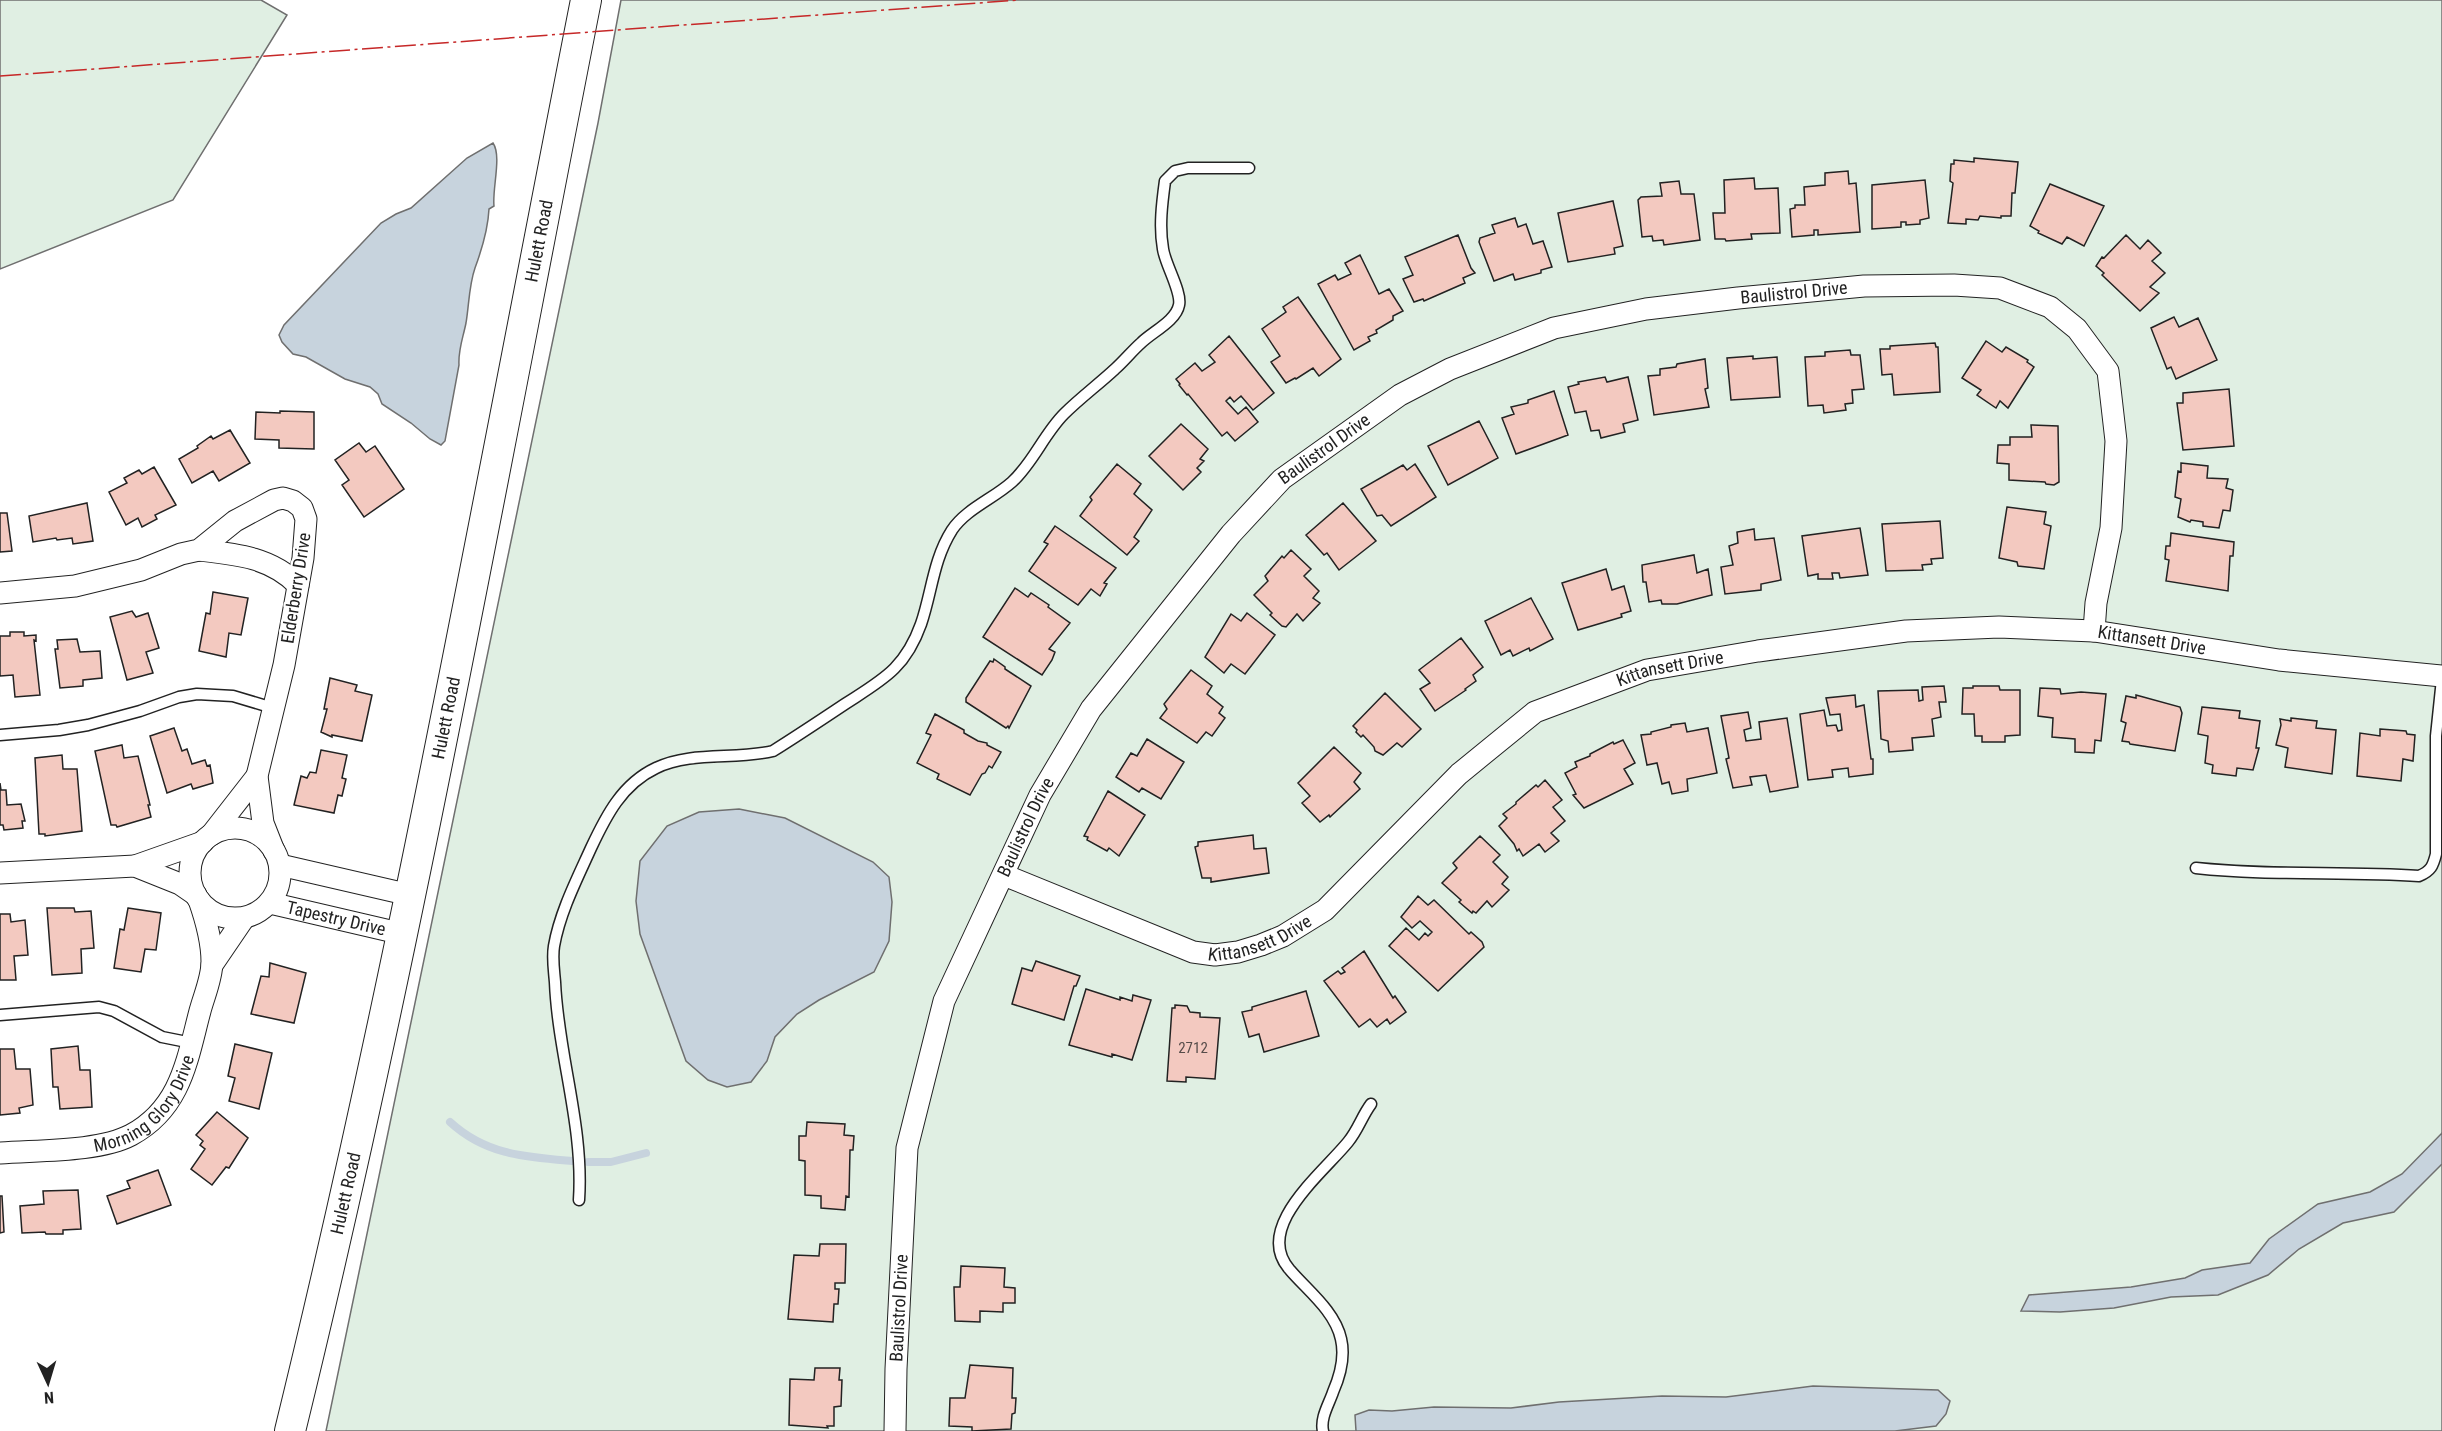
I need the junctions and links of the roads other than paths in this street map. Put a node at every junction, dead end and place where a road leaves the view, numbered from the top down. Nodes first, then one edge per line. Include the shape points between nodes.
1 (586, 0) edge
2 (1249, 168) dead end
3 (198, 550) junction
4 (298, 585) junction
5 (0, 593) edge
6 (2094, 631) junction
7 (2442, 678) edge
8 (273, 708) junction
9 (0, 735) edge
10 (257, 776) junction
11 (206, 839) junction
12 (277, 858) junction
13 (135, 866) junction
14 (2196, 868) dead end
15 (0, 873) edge
16 (1004, 875) junction
17 (410, 895) junction
18 (197, 897) junction
19 (270, 903) junction
20 (244, 918) junction
21 (402, 934) junction
22 (212, 965) junction
23 (0, 1015) edge
24 (192, 1043) junction
25 (1371, 1104) dead end
26 (0, 1153) edge
27 (579, 1200) dead end
28 (290, 1431) edge
29 (895, 1431) edge
30 (1323, 1431) edge

1 - 17 street, Hulett Road
2 - 27 lane via 1188,168 1175,171 1165,181 1162,247 1179,305 1172,317 1063,415 1012,482 954,528 941,550 922,622 899,666 881,682 773,751 669,763 636,780 618,798 574,888 554,947 556,1013 581,1169
3 - 4 street via 270,563
3 - 4 street, Elderberry Drive via 235,520 261,506 283,498 293,501 302,508 306,519
3 - 5 street, Elderberry Drive via 141,570 75,586
4 - 8 street, Elderberry Drive
6 - 7 street, Kittansett Drive via 2279,660
6 - 16 street, Kittansett Drive via 1999,627 1906,631 1647,670 1535,712 1459,774 1325,910 1283,936 1238,952 1193,952
6 - 16 street, Baulistrol Drive via 2111,528 2116,441 2108,371 2077,329 2050,307 2000,288 1864,286 1646,309 1554,328 1450,369 1400,395 1282,479 1231,534 1091,709 1040,795
7 - 14 lane via 2437,727 2436,854 2428,873 2266,874
8 - 9 lane via 233,696 197,694 88,725
8 - 10 street, Elderberry Drive
10 - 11 street, Elderberry Drive
10 - 12 street, Elderberry Drive via 263,823
11 - 12 street via 230,828 244,829 266,840
11 - 13 street
11 - 18 street via 194,853 191,866 190,880
12 - 17 street
12 - 19 street, Tapestry Drive via 280,879
13 - 15 street
13 - 18 street via 180,884
16 - 29 street, Baulistrol Drive via 944,1001 907,1148
17 - 21 street, Hulett Road
18 - 20 street via 215,914
18 - 22 street, Morning Glory Drive via 209,932
19 - 20 street, Tapestry Drive
19 - 21 street, Tapestry Drive
20 - 22 street, Morning Glory Drive
21 - 28 street, Hulett Road
22 - 24 street, Morning Glory Drive
23 - 24 lane via 99,1007 162,1037
24 - 26 street, Morning Glory Drive via 177,1088 150,1123 130,1136 106,1144
25 - 30 lane via 1349,1140 1295,1202 1279,1238 1283,1263 1327,1311 1341,1336 1339,1373 1326,1408

